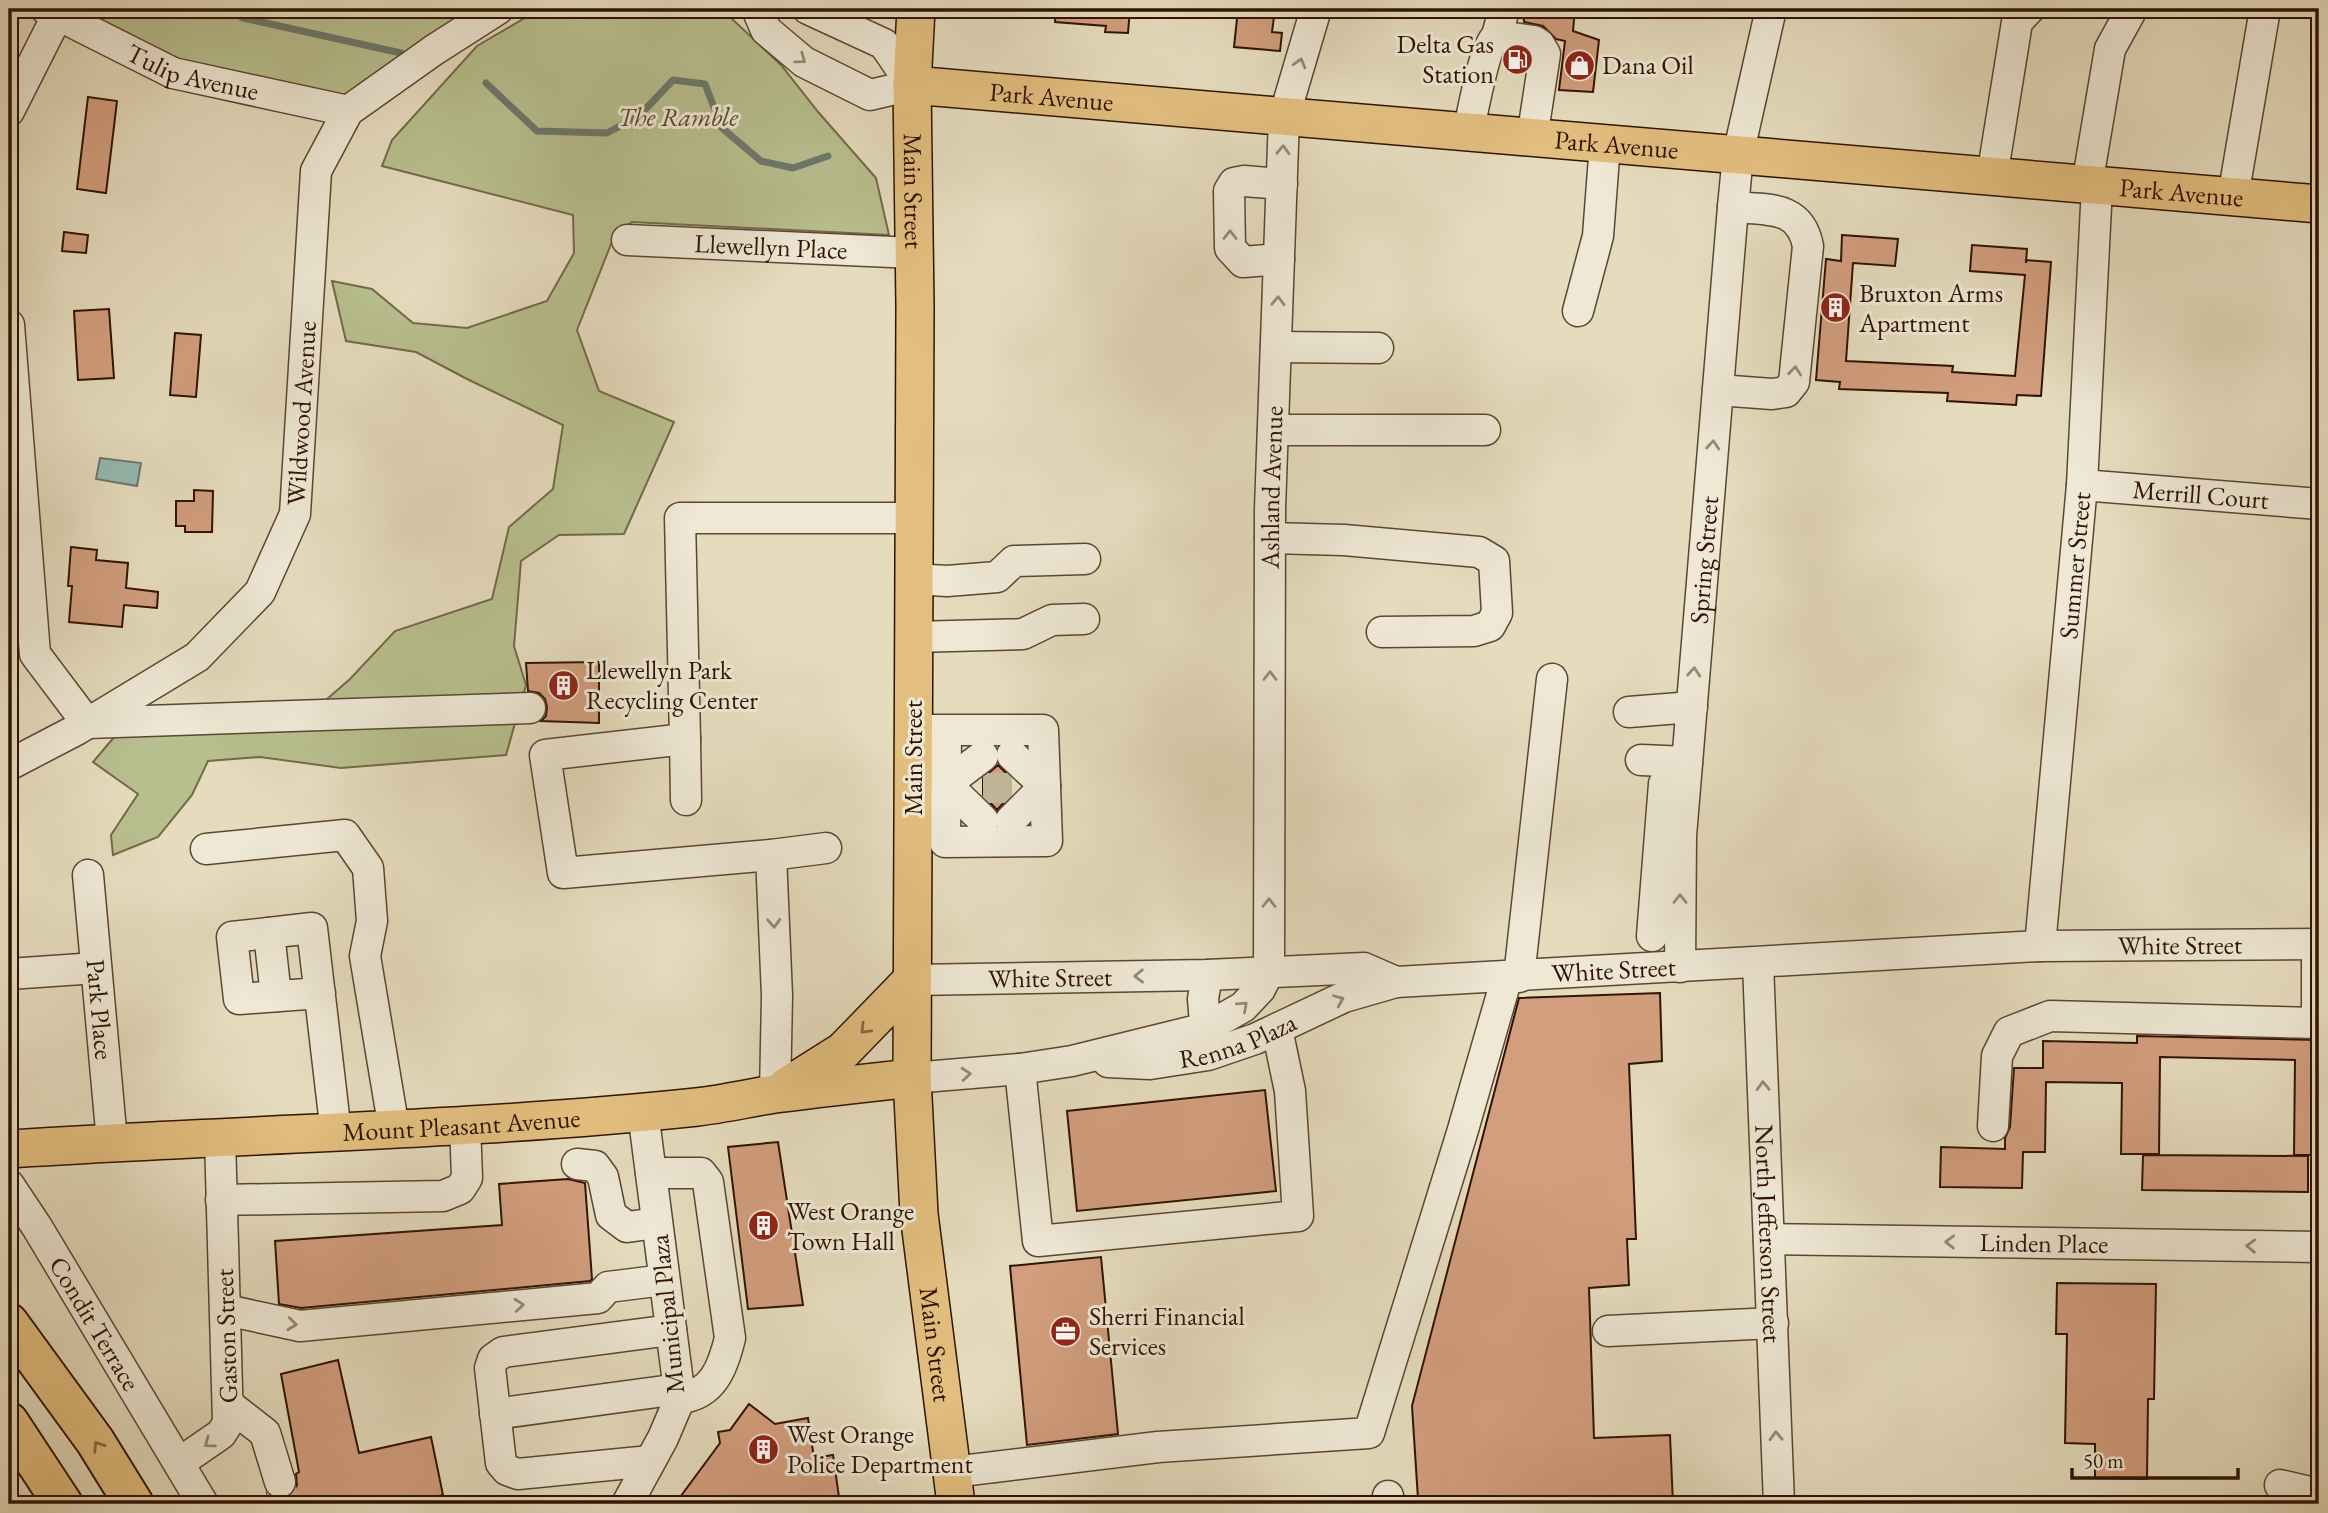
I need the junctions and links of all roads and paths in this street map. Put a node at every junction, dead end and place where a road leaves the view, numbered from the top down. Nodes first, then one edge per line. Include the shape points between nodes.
1 (498, 9) edge
2 (757, 9) edge
3 (808, 9) edge
4 (916, 9) edge
5 (1316, 9) edge
6 (1772, 9) edge
7 (2029, 9) edge
8 (2132, 9) edge
9 (2264, 9) edge
10 (51, 12) edge
11 (1501, 23) edge
12 (912, 85) junction
13 (9, 111) edge
14 (348, 111) junction
15 (1284, 117) junction
16 (1468, 132) junction
17 (1532, 138) junction
18 (1605, 144) junction
19 (1738, 155) junction
20 (1992, 177) junction
21 (1282, 184) junction
22 (2092, 186) junction
23 (2233, 197) junction
24 (2319, 204) edge
25 (1733, 207) junction
26 (627, 240) dead end
27 (914, 253) junction
28 (1279, 259) junction
29 (1577, 311) dead end
30 (9, 325) edge
31 (1276, 347) junction
32 (1378, 348) dead end
33 (1718, 390) junction
34 (1273, 430) junction
35 (1485, 430) dead end
36 (2082, 485) junction
37 (2319, 504) edge
38 (914, 518) junction
39 (1270, 538) junction
40 (1085, 559) dead end
41 (913, 579) junction
42 (1084, 619) dead end
43 (1382, 632) dead end
44 (913, 637) junction
45 (1552, 679) dead end
46 (1692, 707) junction
47 (530, 708) dead end
48 (1629, 712) dead end
49 (87, 723) junction
50 (930, 730) junction
51 (685, 738) junction
52 (1641, 760) dead end
53 (1687, 762) junction
54 (9, 765) edge
55 (946, 784) junction
56 (1664, 784) dead end
57 (1045, 786) junction
58 (997, 789) junction
59 (686, 800) dead end
60 (1670, 835) junction
61 (950, 842) junction
62 (912, 844) junction
63 (826, 848) dead end
64 (206, 849) dead end
65 (771, 855) junction
66 (88, 875) dead end
67 (1653, 936) dead end
68 (2318, 944) edge
69 (2040, 946) junction
70 (1758, 963) junction
71 (1680, 967) junction
72 (96, 968) junction
73 (1269, 971) junction
74 (9, 974) edge
75 (1207, 975) junction
76 (1513, 977) junction
77 (912, 980) junction
78 (1396, 982) junction
79 (320, 993) junction
80 (2318, 1023) edge
81 (1277, 1028) junction
82 (1207, 1041) junction
83 (1020, 1069) junction
84 (912, 1078) junction
85 (775, 1094) junction
86 (643, 1112) junction
87 (465, 1124) junction
88 (1993, 1126) dead end
89 (394, 1129) junction
90 (336, 1133) junction
91 (220, 1138) junction
92 (112, 1142) junction
93 (9, 1149) edge
94 (577, 1164) dead end
95 (651, 1173) junction
96 (9, 1185) edge
97 (221, 1200) junction
98 (657, 1223) junction
99 (1769, 1239) junction
100 (2319, 1247) edge
101 (664, 1280) junction
102 (226, 1310) junction
103 (9, 1323) edge
104 (1773, 1323) junction
105 (671, 1329) junction
106 (1608, 1331) dead end
107 (680, 1393) junction
108 (229, 1405) junction
109 (495, 1415) junction
110 (9, 1422) edge
111 (650, 1461) junction
112 (179, 1463) junction
113 (280, 1482) tunnel mouth
114 (2280, 1485) dead end
115 (955, 1488) edge
116 (2319, 1494) edge
117 (63, 1504) edge
118 (134, 1504) edge
119 (203, 1504) edge
120 (627, 1504) edge
121 (1779, 1504) edge

1 - 14 street, Wildwood Avenue
2 -> 12 street, Park Avenue via 766,30 804,62 859,90 870,95
3 - 12 street via 884,44
4 - 12 main road, Main Street
15 -> 5 street, Ashland Avenue
6 - 19 street, Spring Street
7 - 20 street via 2017,22
8 - 22 street, Summer Street via 2110,49
9 - 23 street
10 - 13 street
10 - 14 street, Tulip Avenue via 173,73
11 - 16 street via 1485,54
11 - 17 street via 1539,44 1545,54
12 - 15 main road, Park Avenue
12 - 27 main road, Main Street
14 - 49 street, Wildwood Avenue via 316,171 295,514 260,592 197,657
15 - 16 main road, Park Avenue
21 -> 15 street, Ashland Avenue
16 - 17 main road, Park Avenue
17 - 18 main road, Park Avenue
18 - 19 main road, Park Avenue
18 - 29 street via 1598,236
19 - 20 main road, Park Avenue
19 - 25 street, Spring Street
20 - 22 main road, Park Avenue
21 - 28 street, Ashland Avenue
28 -> 21 street via 1243,262 1230,248 1229,191 1234,183 1244,181
22 - 23 main road, Park Avenue
22 - 36 street, Summer Street
23 - 24 main road, Park Avenue
25 - 33 street, Spring Street
33 -> 25 street via 1772,394 1786,392 1794,382 1808,246 1805,231 1781,211
26 - 27 street, Llewellyn Place
27 - 38 main road, Main Street
31 -> 28 street, Ashland Avenue
30 - 49 street via 35,654
31 - 32 street
31 - 34 street, Ashland Avenue
46 -> 33 street, Spring Street
34 - 35 street
34 - 39 street, Ashland Avenue
36 - 37 street, Merrill Court
36 - 69 street, Summer Street
38 - 41 main road, Main Street
38 - 51 street via 680,518
39 - 43 street via 1479,552 1494,561 1497,612 1490,626 1474,631
73 -> 39 street, Ashland Avenue
40 - 41 street via 1014,561 997,577
41 - 44 main road, Main Street
42 - 44 street via 1052,620 1023,634
44 - 50 main road, Main Street
45 - 76 street
46 - 48 street
46 - 53 street, Spring Street
47 - 49 street
49 - 54 street, Wildwood Avenue
50 - 55 street
50 - 57 street via 1044,730
50 - 62 main road, Main Street
51 - 59 street
51 - 65 street via 545,755 563,873
52 - 53 street
53 - 60 street, Spring Street
55 - 58 street
55 - 58 street
55 - 61 street via 945,842
56 - 60 street
57 - 58 street
57 - 58 street
57 - 61 street via 1047,841
60 - 67 street
71 -> 60 street, Spring Street
61 - 62 street
62 - 77 main road, Main Street
63 - 65 street
64 - 89 street via 345,835 368,868 372,921 365,956
65 -> 85 street via 777,996
66 - 72 street, Park Place
68 - 69 street, White Street
68 - 80 street
69 - 70 street, White Street
70 - 71 street, White Street
99 -> 70 street, North Jefferson Street
71 - 76 street, White Street
72 - 74 street
72 - 92 street, Park Place
73 - 75 street, White Street
73 - 78 street, White Street via 1364,968
82 -> 73 street, Renna Plaza via 1260,989
75 -> 77 street, White Street
75 - 82 street via 1203,999
76 - 78 street, White Street
76 - 115 street via 1369,1433 1158,1447
77 - 84 main road, Main Street
77 -> 85 main road via 843,1051
81 -> 78 street, Renna Plaza via 1345,997
79 - 79 street via 312,928 232,937 239,999
79 - 90 street
80 - 88 street via 2050,1016 2009,1032 1997,1056
81 - 82 street, Renna Plaza via 1255,1039
81 - 83 street via 1290,1091 1298,1216 1038,1241
82 - 83 street, Renna Plaza via 1150,1064 1072,1061
84 -> 83 street, Renna Plaza
84 - 85 main road, Mount Pleasant Avenue
84 - 115 main road, Main Street via 919,1214
85 - 86 main road, Mount Pleasant Avenue
86 - 87 main road, Mount Pleasant Avenue
86 - 95 street, Municipal Plaza
87 - 89 main road, Mount Pleasant Avenue
87 - 97 street via 467,1178 460,1189 443,1196
89 - 90 main road, Mount Pleasant Avenue
90 - 91 main road, Mount Pleasant Avenue
91 - 92 main road, Mount Pleasant Avenue
91 - 97 street, Gaston Street
92 - 93 main road, Mount Pleasant Avenue
94 - 98 street via 595,1166 603,1177 611,1215 627,1227
95 - 98 street, Municipal Plaza
95 - 107 street via 701,1173 708,1182 730,1338 726,1357 708,1388 695,1396
96 - 112 street, Condit Terrace
97 - 102 street, Gaston Street
98 - 101 street, Municipal Plaza
100 -> 99 street, Linden Place
99 - 104 street, North Jefferson Street
102 -> 101 street via 300,1326 597,1298 608,1287
101 - 105 street, Municipal Plaza
102 - 108 street, Gaston Street
118 -> 103 highway via 95,1441
104 - 106 street
121 -> 104 street, North Jefferson Street
105 - 107 street, Municipal Plaza
105 - 109 street via 503,1352 490,1368
107 - 109 street
107 - 111 street, Municipal Plaza
108 -> 112 street, Gaston Street via 228,1423 221,1434
108 - 113 street via 265,1433
109 - 111 street via 501,1463 518,1474
110 - 117 highway
111 - 120 street, Municipal Plaza
112 - 119 street
114 - 116 street

